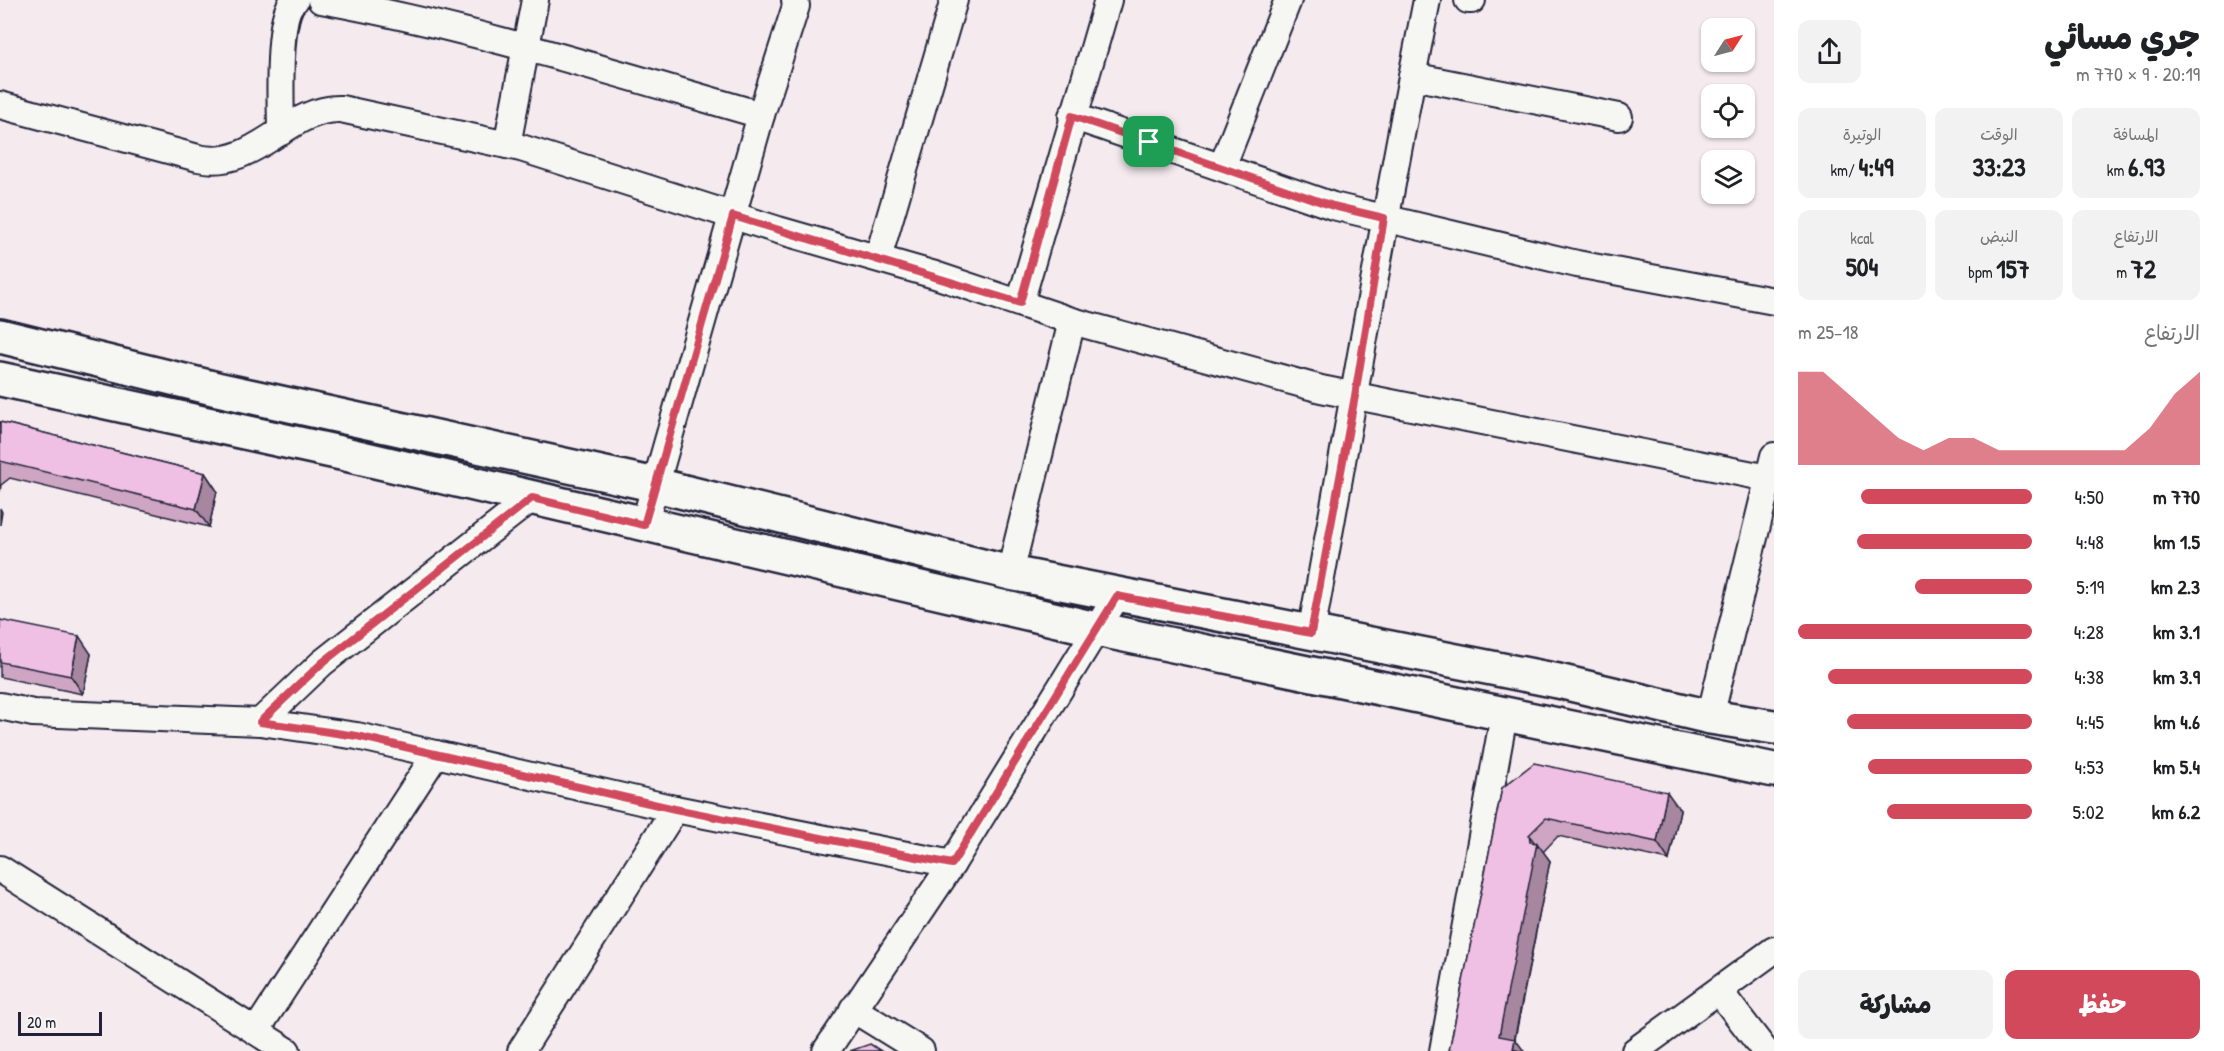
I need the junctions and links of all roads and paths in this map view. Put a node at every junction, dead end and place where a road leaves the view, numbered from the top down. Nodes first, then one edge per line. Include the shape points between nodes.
1 (295, 0) edge
2 (321, 0) edge
3 (535, 0) edge
4 (795, 0) edge
5 (954, 0) edge
6 (1108, 0) edge
7 (1288, 0) edge
8 (1426, 0) edge
9 (387, 6) edge
10 (526, 47) junction
11 (1412, 76) junction
12 (0, 105) edge
13 (761, 114) junction
14 (1072, 116) junction
15 (1619, 117) dead end
16 (281, 132) junction
17 (507, 145) junction
18 (1222, 168) junction
19 (733, 216) junction
20 (1384, 218) junction
21 (878, 258) junction
22 (1774, 301) edge
23 (1020, 303) junction
24 (1072, 321) junction
25 (0, 336) edge
26 (0, 379) edge
27 (1355, 396) junction
28 (1772, 470) edge
29 (656, 485) junction
30 (532, 498) junction
31 (644, 525) junction
32 (1010, 573) junction
33 (1117, 596) junction
34 (1096, 629) junction
35 (1311, 633) junction
36 (0, 706) edge
37 (1504, 715) junction
38 (1710, 717) junction
39 (260, 722) junction
40 (1774, 727) edge
41 (436, 754) junction
42 (1774, 770) edge
43 (675, 809) junction
44 (952, 864) junction
45 (0, 869) edge
46 (1774, 950) edge
47 (1719, 992) junction
48 (853, 1010) junction
49 (256, 1032) junction
50 (287, 1051) edge
51 (521, 1051) edge
52 (826, 1051) edge
53 (921, 1051) edge
54 (1443, 1051) edge
55 (1635, 1051) edge
56 (1766, 1051) edge

1 - 16 street via 286,9 280,75
2 - 9 street
3 - 10 street
4 - 13 street
5 - 21 street
6 - 14 street
7 - 18 street
8 - 11 street
9 - 10 street
10 - 13 street
10 - 17 street
11 - 15 street
11 - 20 street
12 - 16 street via 208,160 238,157
13 - 19 street
14 - 18 street
14 - 23 street
16 - 17 street via 321,111 341,109
17 - 19 street
18 - 20 street via 1333,206
19 - 21 street
19 - 29 street
20 - 22 street via 1577,264
20 - 27 street
21 - 23 street
23 - 24 street
24 - 27 street
24 - 32 street
25 - 29 main road via 250,396
26 - 30 main road
27 - 28 street
27 - 35 street
28 - 38 street
29 - 31 street
29 - 32 main road
30 - 31 main road
30 - 39 street via 331,656
31 - 34 main road
32 - 33 main road
33 - 34 street
33 - 35 main road
34 - 37 main road
34 - 44 street
35 - 38 main road via 1558,681
36 - 39 street via 33,713
37 - 42 main road
37 - 54 street
38 - 40 main road
39 - 41 street via 357,736
41 - 43 street
41 - 49 street
43 - 44 street
43 - 51 street
44 - 48 street
45 - 49 street
46 - 47 street
47 - 55 street
47 - 56 street
48 - 52 street
48 - 53 street
49 - 50 street

